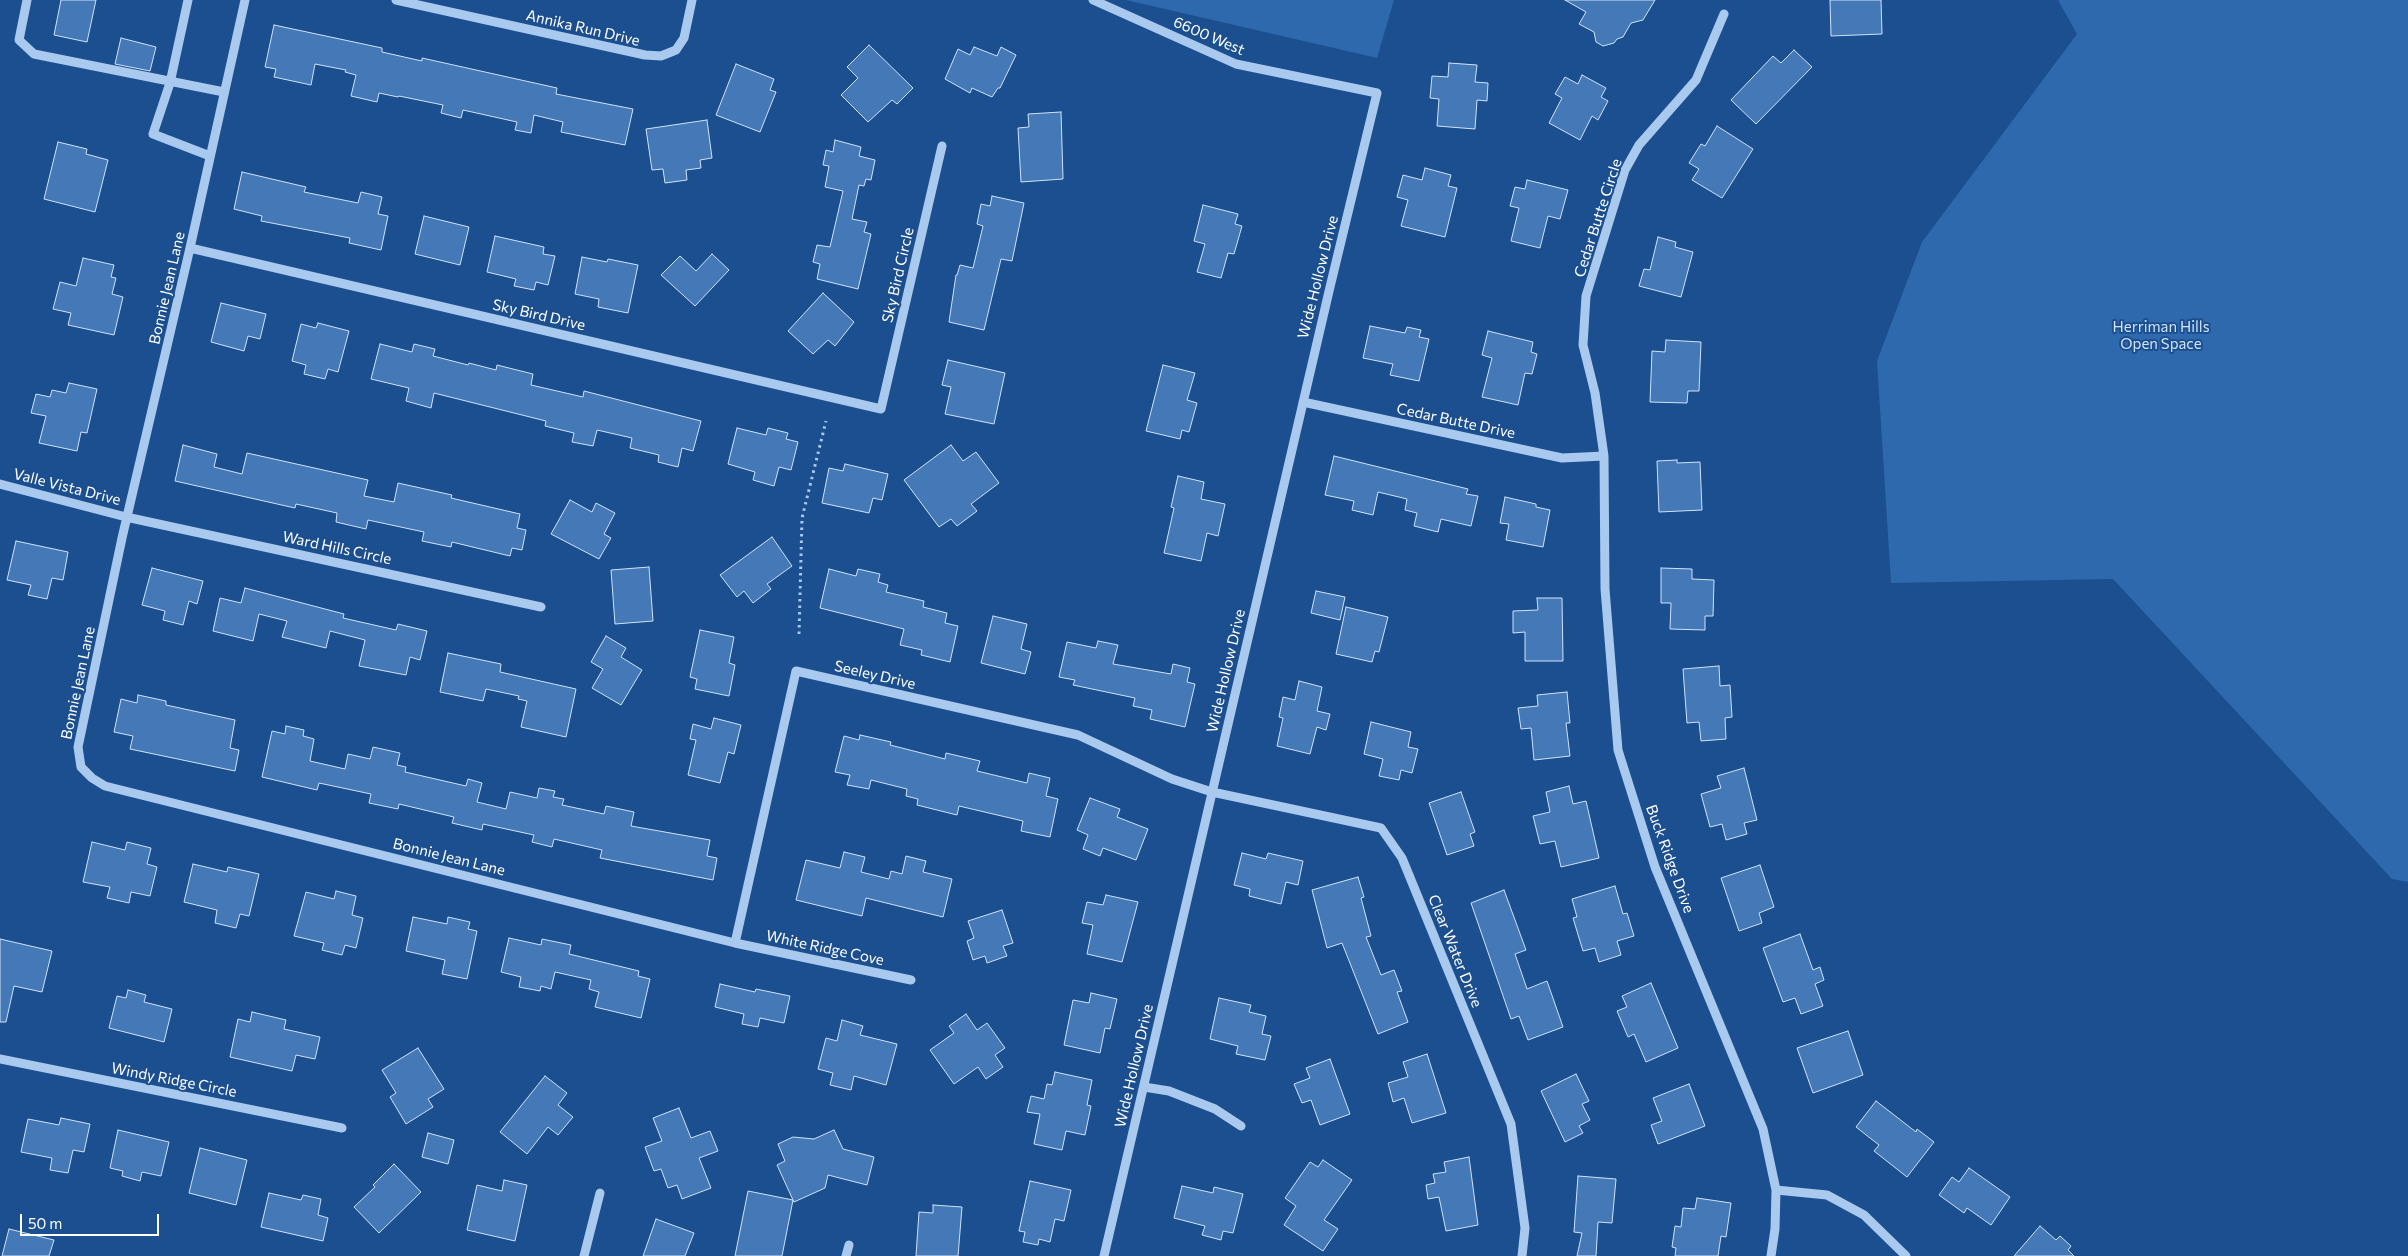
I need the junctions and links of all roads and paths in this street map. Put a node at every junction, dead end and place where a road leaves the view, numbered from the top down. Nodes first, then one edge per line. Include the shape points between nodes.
1 (27, 0) edge
2 (188, 0) edge
3 (245, 0) edge
4 (396, 0) edge
5 (692, 0) edge
6 (1093, 0) edge
7 (1724, 14) dead end
8 (170, 82) junction
9 (224, 92) junction
10 (1377, 94) joint
11 (942, 146) dead end
12 (210, 156) junction
13 (190, 248) junction
14 (1303, 402) junction
15 (881, 409) joint
16 (826, 421) dead end
17 (1604, 456) junction
18 (0, 484) edge
19 (126, 517) junction
20 (541, 607) dead end
21 (799, 634) dead end
22 (1212, 792) junction
23 (735, 943) junction
24 (910, 980) dead end
25 (0, 1059) edge
26 (1144, 1087) junction
27 (1241, 1126) dead end
28 (342, 1128) dead end
29 (1776, 1190) junction
30 (600, 1193) dead end
31 (849, 1245) dead end
32 (584, 1256) edge
33 (846, 1256) edge
34 (1104, 1256) edge
35 (1522, 1256) edge
36 (1771, 1256) edge
37 (1906, 1256) edge

1 - 8 street via 19,40 34,54
2 - 8 street
3 - 9 street, Bonnie Jean Lane
4 - 5 street, Annika Run Drive via 661,56 676,50 684,38
6 - 10 street, 6600 West via 1236,64
7 - 17 street, Cedar Butte Circle via 1696,80 1639,145 1625,170 1586,296 1583,345 1596,393
8 - 9 street
8 - 12 street via 153,134
9 - 12 street, Bonnie Jean Lane
10 - 14 street, Wide Hollow Drive
11 - 15 street, Sky Bird Circle
12 - 13 street, Bonnie Jean Lane
13 - 15 street, Sky Bird Drive
13 - 19 street, Bonnie Jean Lane
14 - 17 street, Cedar Butte Drive via 1562,458
14 - 22 street, Wide Hollow Drive
16 - 21 path via 802,518
17 - 29 street, Buck Ridge Drive via 1605,590 1618,750 1655,867 1763,1129
18 - 19 street, Valle Vista Drive
19 - 20 street, Ward Hills Circle
19 - 23 street, Bonnie Jean Lane via 78,747 80,767 92,778 115,788
22 - 23 street, Seeley Drive via 1172,779 1078,735 796,671
22 - 26 street, Wide Hollow Drive
22 - 35 street, Clear Water Drive via 1382,828 1402,858 1511,1124 1525,1228
23 - 24 street, White Ridge Cove
25 - 28 street, Windy Ridge Circle
26 - 27 street via 1169,1092 1214,1109
26 - 34 street, Wide Hollow Drive
29 - 36 street, Buck Ridge Drive
29 - 37 street via 1827,1195 1864,1216
30 - 32 street
31 - 33 street

